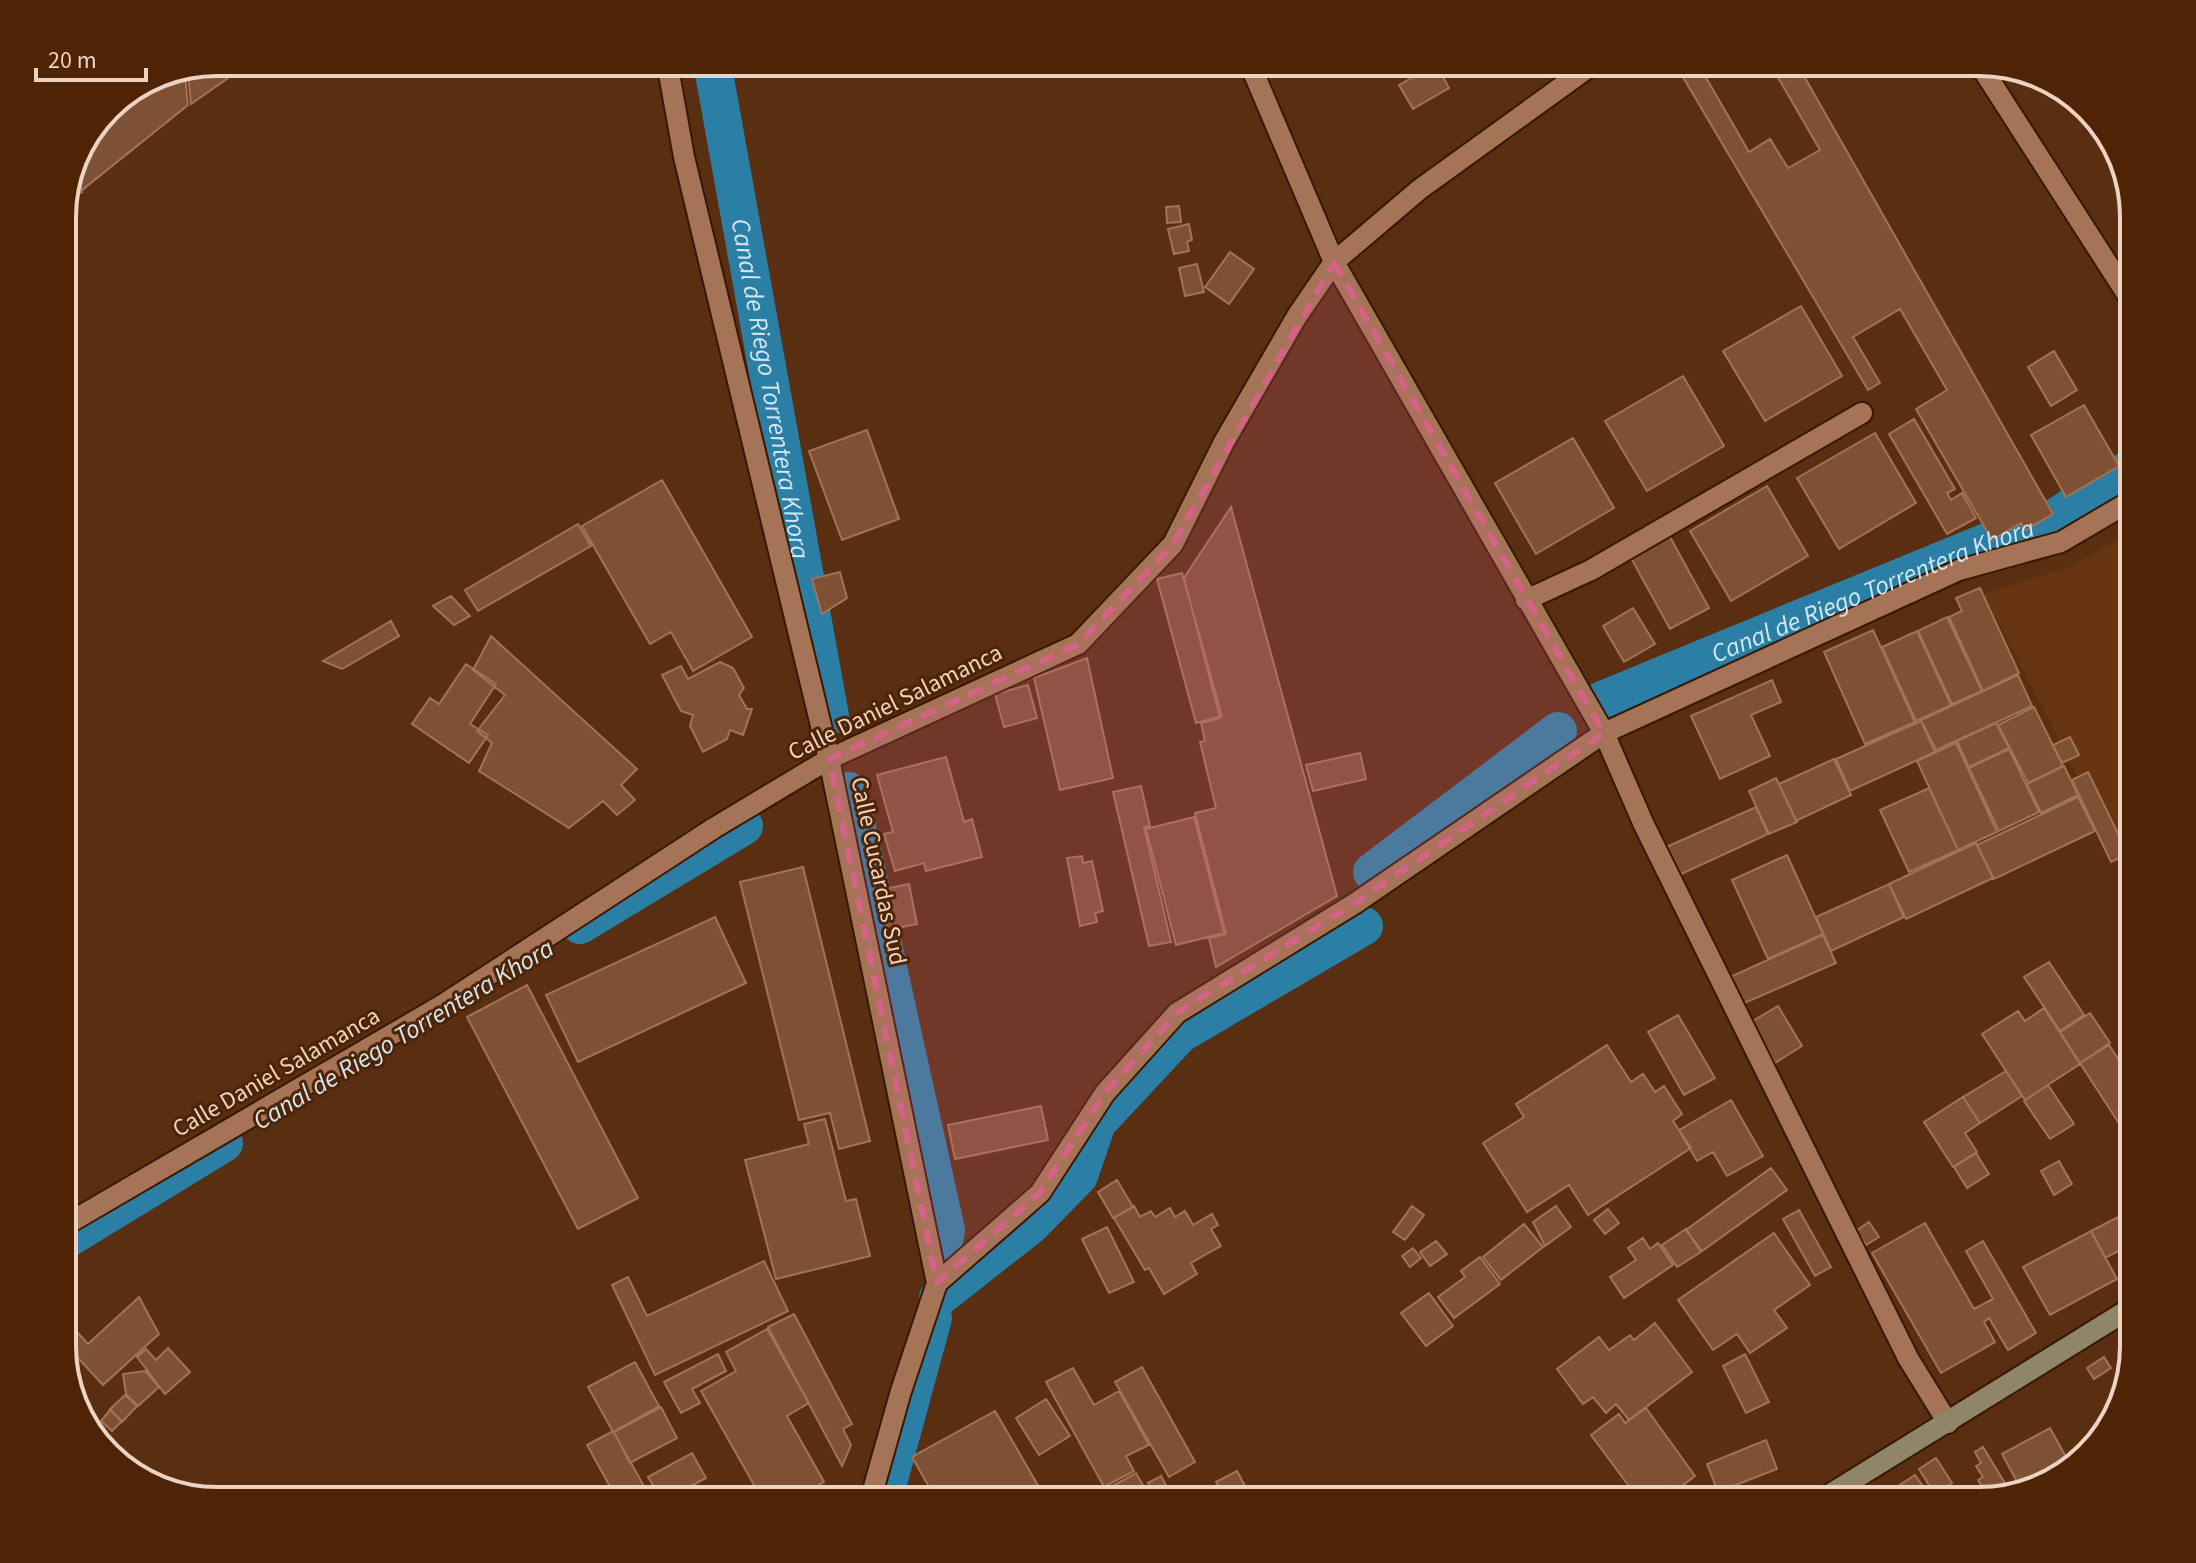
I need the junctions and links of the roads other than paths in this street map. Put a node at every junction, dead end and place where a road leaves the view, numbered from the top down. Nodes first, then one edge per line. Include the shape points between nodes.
1 (670, 76) edge
2 (1255, 76) edge
3 (1577, 76) edge
4 (1987, 76) edge
5 (1334, 262) junction
6 (2120, 283) edge
7 (1862, 413) dead end
8 (2120, 507) edge
9 (1526, 600) junction
10 (1604, 733) junction
11 (829, 759) junction
12 (76, 1219) edge
13 (937, 1283) junction
14 (2120, 1315) edge
15 (1948, 1423) junction
16 (874, 1487) edge
17 (1842, 1487) edge

1 - 11 street, Calle Cucardas Sud via 688,173
2 - 5 street
3 - 5 street, Calle Daniel Salamanca via 1420,189
4 - 6 street
5 - 9 street
5 - 11 street, Calle Daniel Salamanca via 1224,442 1173,544 1078,644
7 - 9 street via 1591,570
8 - 10 street via 2061,542 1959,570
9 - 10 street
10 - 13 street via 1354,904 1177,1013 1105,1093 1040,1193
10 - 15 street via 1651,839 1908,1358
11 - 12 street, Calle Daniel Salamanca via 444,1004
11 - 13 street, Calle Cucardas Sud
13 - 16 street
14 - 15 main road
15 - 17 main road

